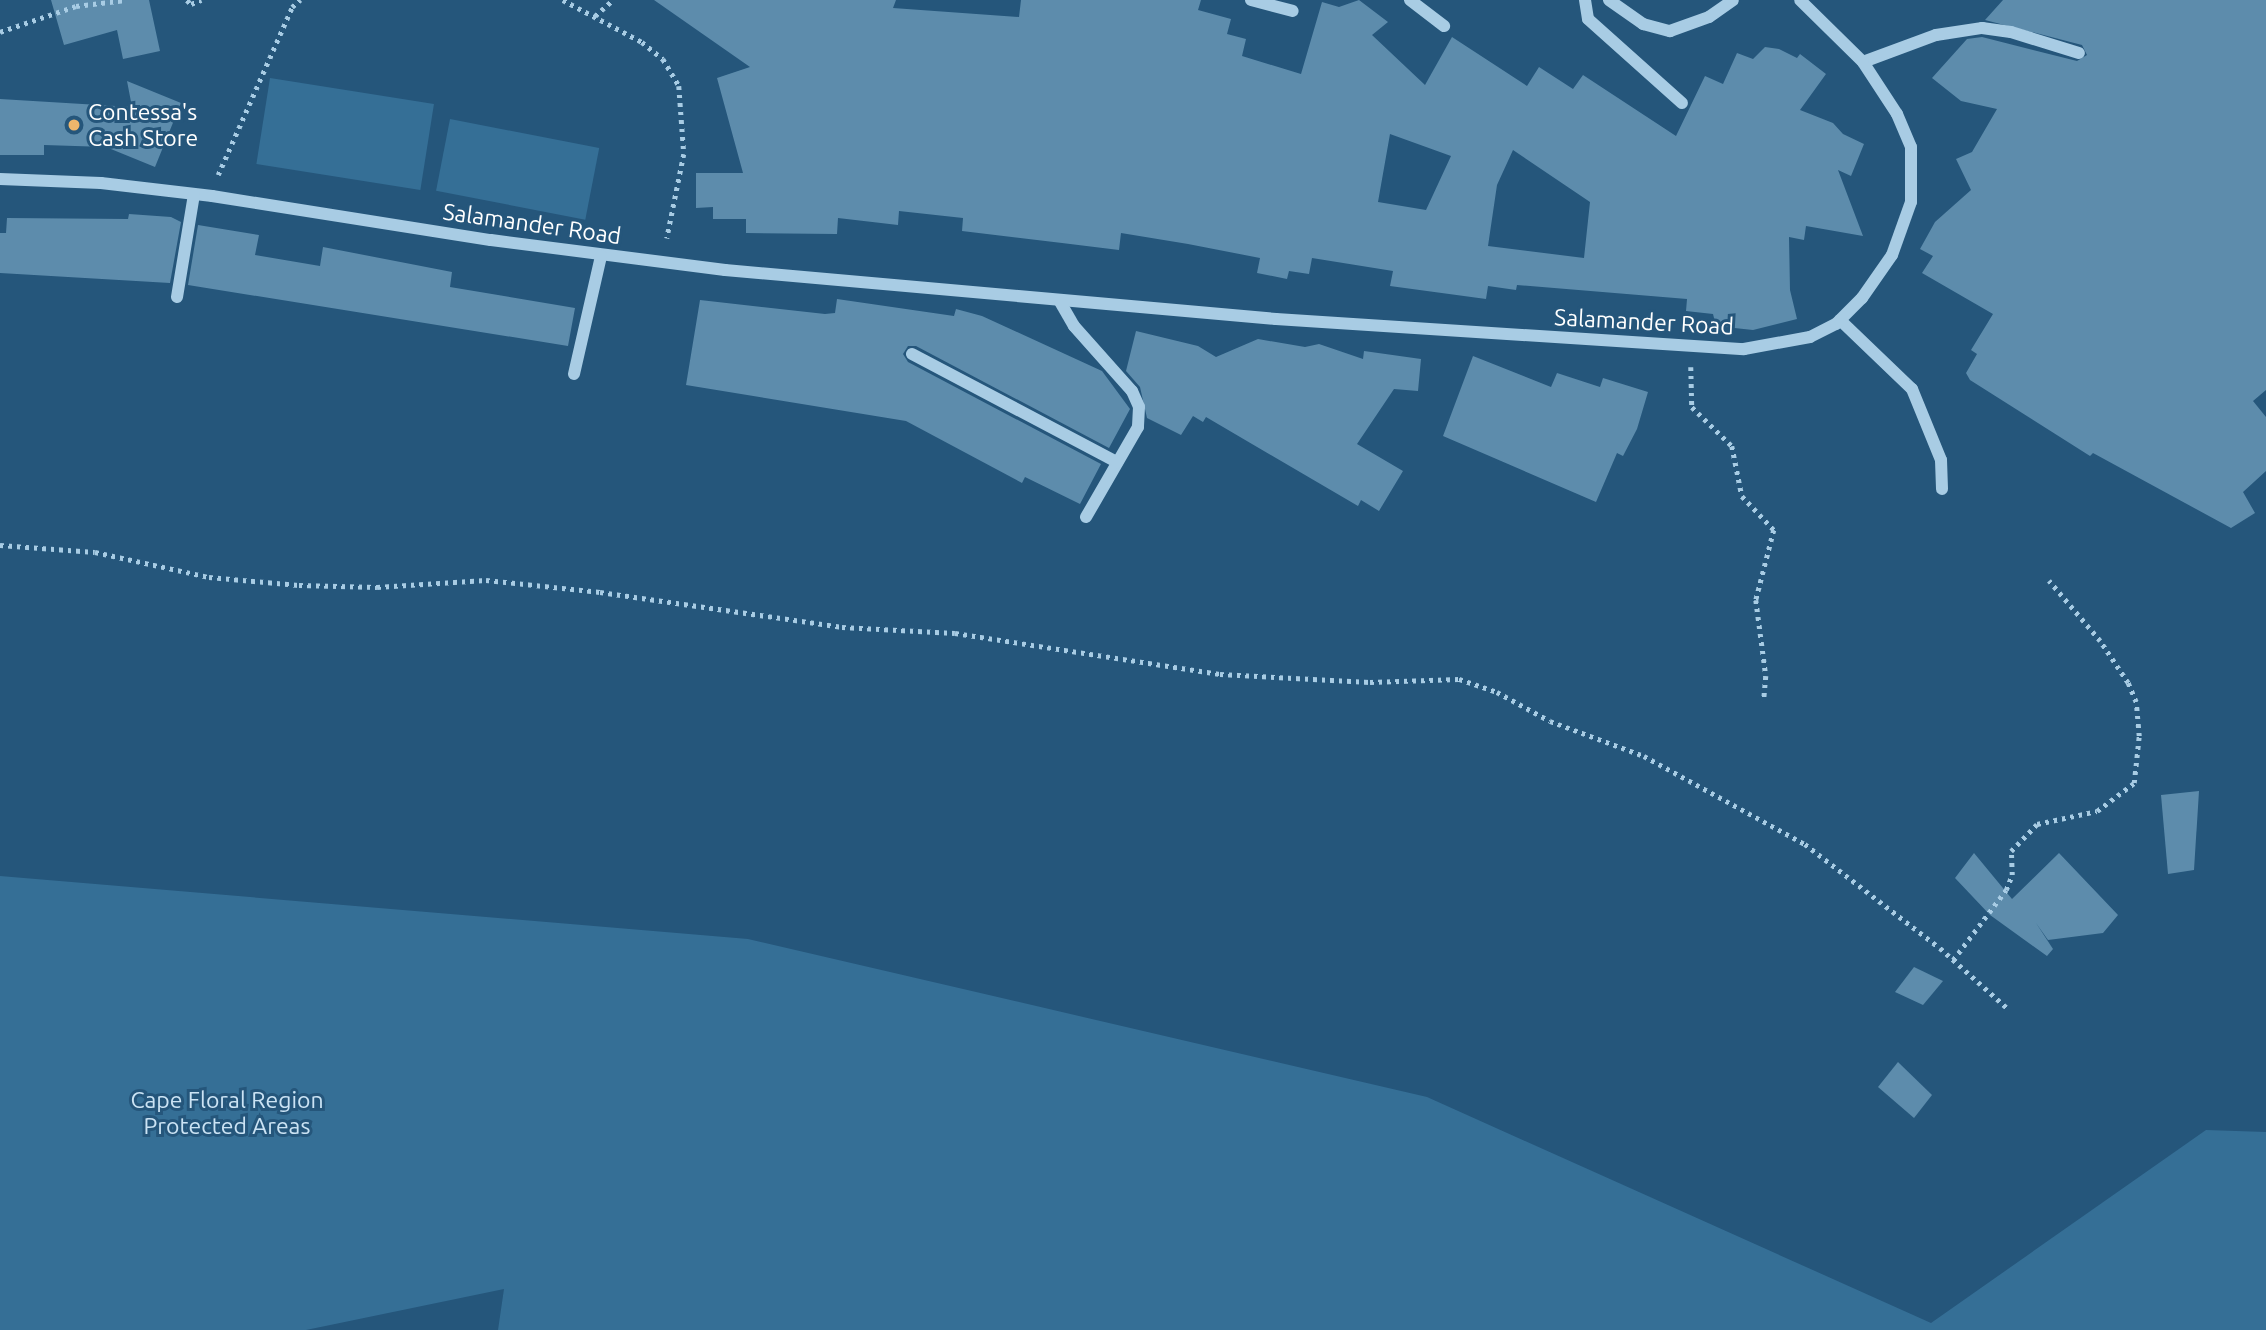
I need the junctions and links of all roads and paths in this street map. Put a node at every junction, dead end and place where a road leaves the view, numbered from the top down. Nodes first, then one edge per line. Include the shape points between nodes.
1 (126, 0) edge
2 (187, 0) edge
3 (201, 0) edge
4 (300, 0) edge
5 (563, 0) edge
6 (613, 0) edge
7 (1251, 0) edge
8 (1410, 0) edge
9 (1585, 0) edge
10 (1609, 0) edge
11 (1733, 0) edge
12 (1800, 0) edge
13 (293, 2) edge
14 (1293, 11) dead end
15 (595, 16) junction
16 (1444, 26) dead end
17 (0, 32) edge
18 (2079, 53) dead end
19 (1863, 62) junction
20 (1682, 103) dead end
21 (219, 169) dead end
22 (0, 179) edge
23 (194, 194) junction
24 (666, 239) dead end
25 (601, 256) junction
26 (177, 297) dead end
27 (1059, 300) junction
28 (1840, 320) junction
29 (1690, 349) junction
30 (912, 354) dead end
31 (574, 374) dead end
32 (1117, 463) junction
33 (1942, 489) dead end
34 (1086, 517) dead end
35 (0, 545) edge
36 (2049, 581) dead end
37 (1764, 702) dead end
38 (1953, 960) junction
39 (2007, 1008) dead end

1 - 17 path via 76,6
2 - 3 path
4 - 13 path
5 - 15 path
6 - 15 path
7 - 14 street
8 - 16 street
9 - 20 street via 1588,19
10 - 11 street via 1643,24 1670,31 1709,18
12 - 19 street, Salamander Road
13 - 21 path
15 - 24 path via 642,42 663,60 679,86 684,154
18 - 19 street via 1982,28 1936,35
19 - 28 street, Salamander Road via 1879,83 1911,147 1915,178 1907,220 1892,256
22 - 23 street, Salamander Road via 101,183
23 - 25 street, Salamander Road
23 - 26 street
25 - 27 street, Salamander Road
25 - 31 street
27 - 29 street, Salamander Road
27 - 32 street via 1064,313 1137,401 1138,427
28 - 29 street, Salamander Road via 1810,337 1784,344
28 - 33 street via 1912,389 1941,460
29 - 37 path via 1692,407 1732,446 1742,496 1774,530 1756,600 1766,676
30 - 32 street
32 - 34 street
35 - 38 path via 95,552 209,577 299,585 377,587 486,580 600,592 842,627 955,633 1220,674 1370,682 1459,678 1497,692 1550,722 1644,756 1794,838
36 - 38 path via 2100,641 2136,702 2139,736 2134,783 2097,810 2037,824 2011,851 2012,875 2006,890
38 - 39 path

